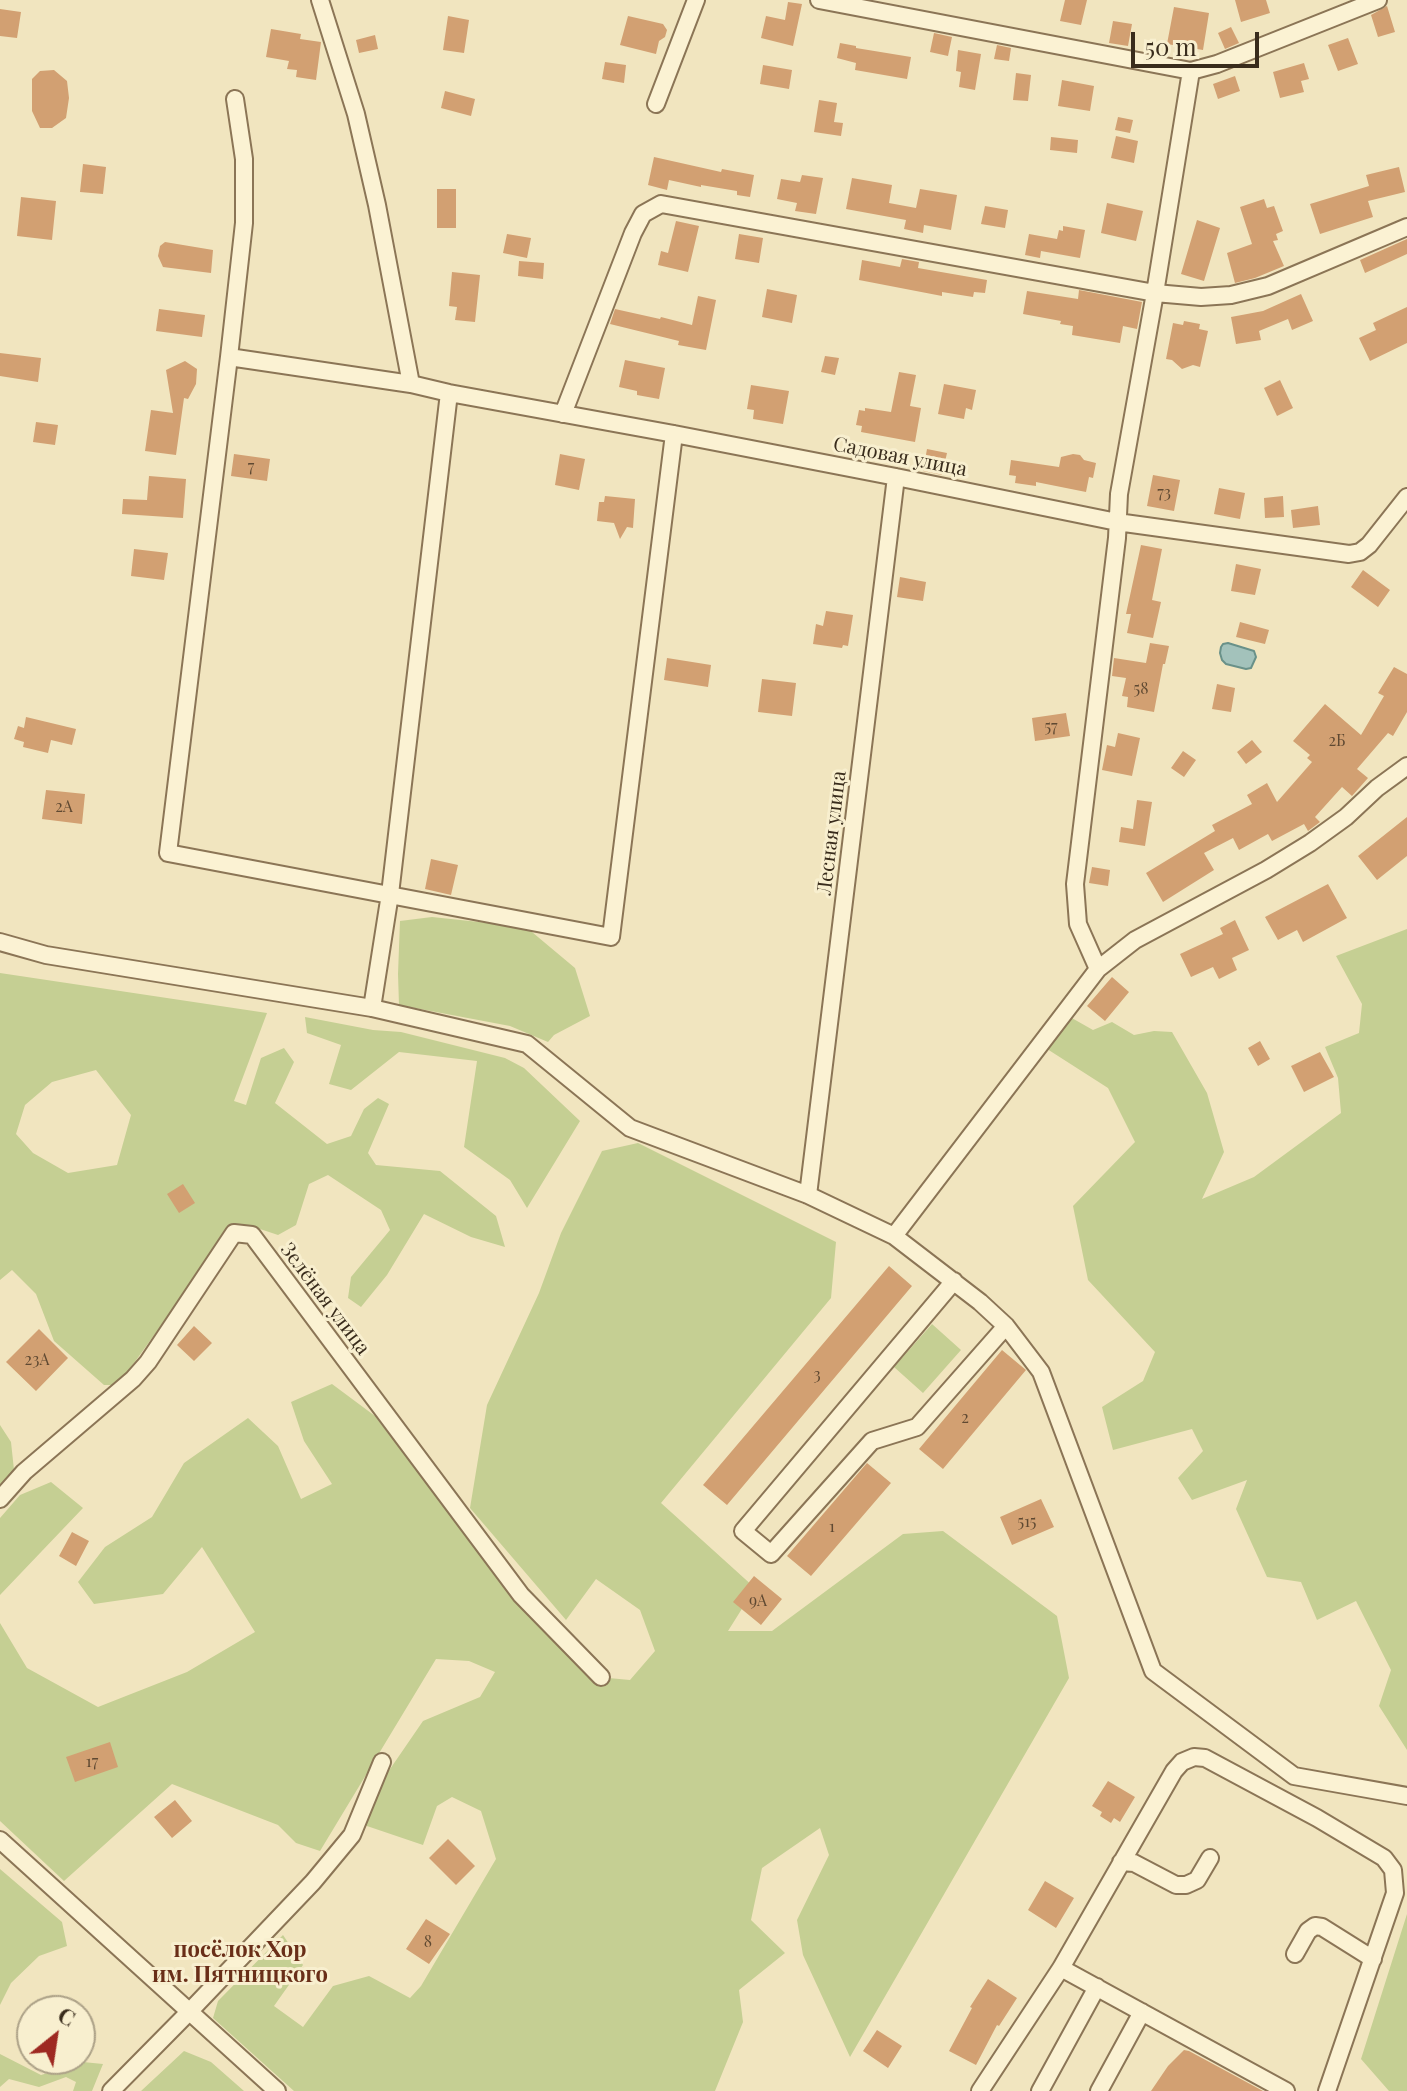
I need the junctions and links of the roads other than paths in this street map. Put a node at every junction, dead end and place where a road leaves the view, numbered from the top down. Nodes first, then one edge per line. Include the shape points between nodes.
1 (320, 0) edge
2 (696, 0) edge
3 (819, 0) edge
4 (1378, 0) edge
5 (1191, 71) junction
6 (235, 99) dead end
7 (656, 104) dead end
8 (1407, 227) edge
9 (1155, 293) junction
10 (229, 357) junction
11 (411, 384) junction
12 (449, 393) junction
13 (563, 414) junction
14 (674, 434) junction
15 (896, 477) junction
16 (1407, 497) edge
17 (1117, 522) junction
18 (1407, 766) edge
19 (390, 894) junction
20 (0, 942) edge
21 (1098, 969) junction
22 (372, 1008) junction
23 (808, 1195) junction
24 (894, 1236) junction
25 (954, 1281) junction
26 (1006, 1326) junction
27 (0, 1499) edge
28 (601, 1677) dead end
29 (382, 1762) dead end
30 (1407, 1796) edge
31 (0, 1840) edge
32 (1210, 1858) dead end
33 (1121, 1862) junction
34 (1295, 1954) dead end
35 (1373, 1959) junction
36 (1061, 1968) junction
37 (1097, 1987) junction
38 (190, 2011) junction
39 (1142, 2012) junction
40 (111, 2091) edge
41 (277, 2091) edge
42 (980, 2091) edge
43 (1040, 2091) edge
44 (1099, 2091) edge
45 (1286, 2091) edge
46 (1327, 2091) edge

1 - 11 street via 356,114
2 - 7 street
3 - 5 street
4 - 5 street
5 - 9 street
6 - 10 street via 244,159 244,223
8 - 9 street via 1268,286 1201,297
9 - 13 street via 661,204 643,214 633,233
9 - 17 street
10 - 11 street
10 - 19 street via 168,853
11 - 12 street
12 - 13 street
12 - 19 street
13 - 14 street, Садовая улица
14 - 15 street, Садовая улица
14 - 19 street via 611,937
15 - 17 street, Садовая улица
15 - 23 street, Лесная улица
16 - 17 street, Садовая улица via 1369,545 1349,554
17 - 21 street via 1075,884 1078,924
18 - 21 street via 1310,843 1135,940
19 - 22 street
20 - 22 street via 46,955
21 - 24 street
22 - 23 street via 527,1044 630,1128
23 - 24 street
24 - 25 street
25 - 26 street
25 - 26 street via 743,1531 771,1554 872,1441 917,1427
26 - 30 street via 1041,1372 1153,1671 1294,1776
27 - 28 street, Зелёная улица via 148,1362 234,1233 252,1235 521,1595
29 - 38 street via 352,1835
31 - 38 street
32 - 33 street via 1197,1880 1186,1885
33 - 35 street via 1174,1771 1182,1762 1205,1758 1384,1858 1393,1870 1395,1893
33 - 36 street
34 - 35 street via 1315,1926
35 - 46 street
36 - 37 street
36 - 42 street
37 - 39 street
37 - 43 street
38 - 40 street
38 - 41 street
39 - 44 street
39 - 45 street

